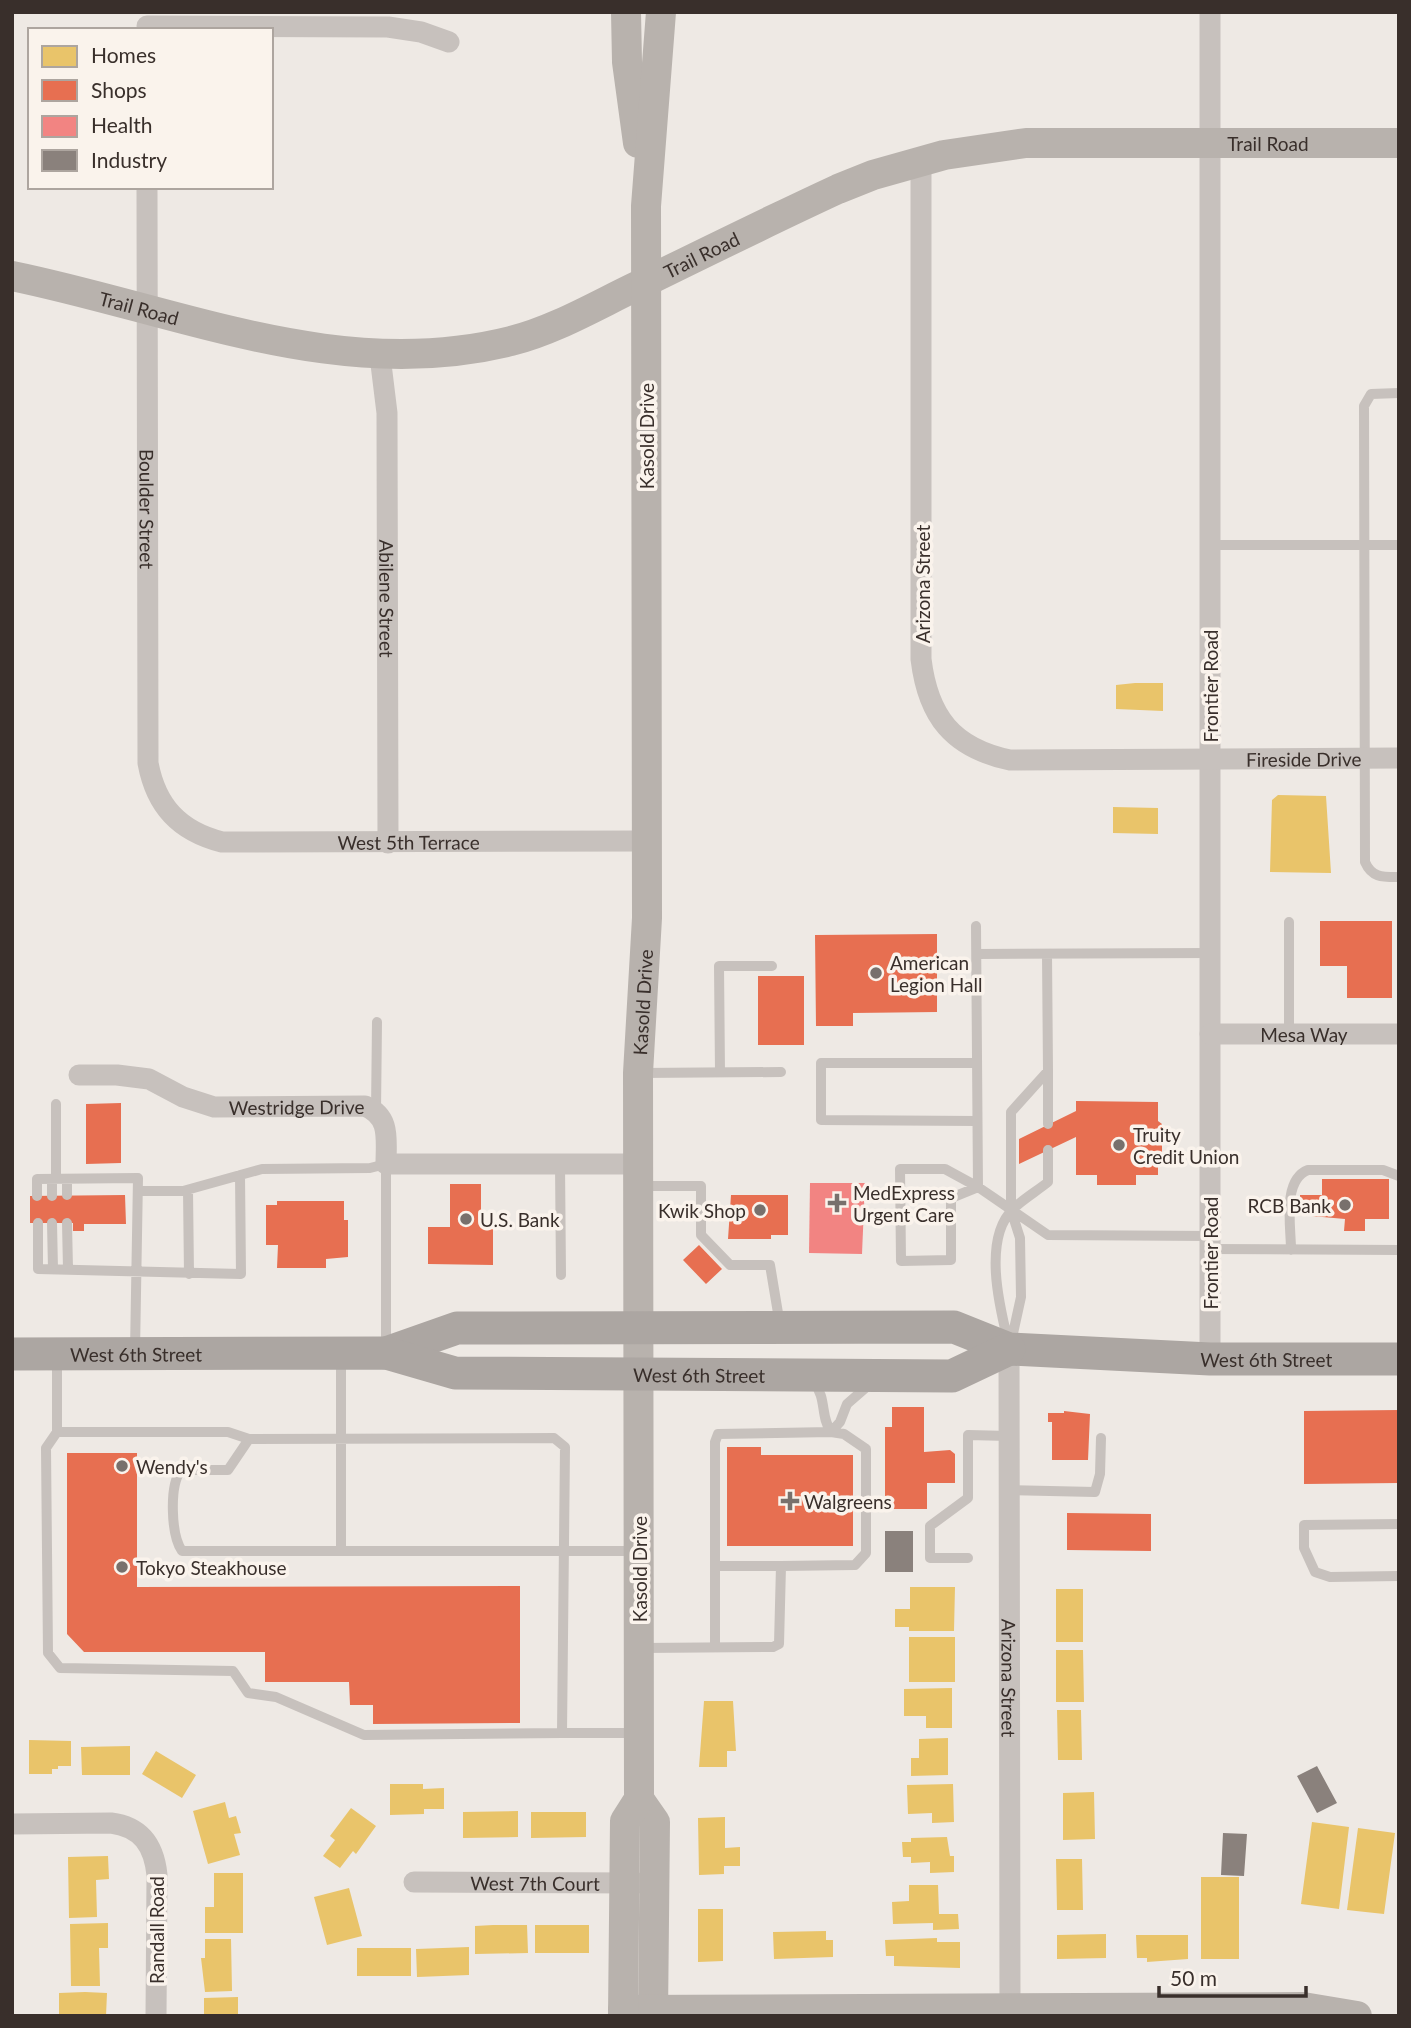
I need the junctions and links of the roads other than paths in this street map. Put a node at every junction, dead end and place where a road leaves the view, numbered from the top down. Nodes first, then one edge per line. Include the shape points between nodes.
1 (626, 12) edge
2 (661, 12) edge
3 (1210, 12) edge
4 (147, 23) edge
5 (449, 42) dead end
6 (1210, 144) junction
7 (1399, 144) edge
8 (921, 161) junction
9 (147, 189) edge
10 (646, 206) junction
11 (12, 276) edge
12 (646, 281) junction
13 (147, 308) junction
14 (380, 356) junction
15 (1399, 393) edge
16 (1210, 545) junction
17 (1364, 545) junction
18 (1399, 545) edge
19 (1365, 758) junction
20 (1399, 758) edge
21 (1210, 759) junction
22 (177, 822) joint
23 (647, 841) junction
24 (388, 843) junction
25 (1399, 877) edge
26 (1289, 922) dead end
27 (976, 926) dead end
28 (1210, 953) junction
29 (977, 954) junction
30 (1047, 954) junction
31 (772, 966) dead end
32 (377, 1022) dead end
33 (1210, 1034) junction
34 (1289, 1034) junction
35 (1399, 1034) edge
36 (977, 1063) junction
37 (1048, 1071) junction
38 (720, 1072) junction
39 (782, 1072) dead end
40 (638, 1073) junction
41 (79, 1075) dead end
42 (56, 1104) dead end
43 (376, 1111) junction
44 (977, 1121) junction
45 (1048, 1124) dead end
46 (1048, 1150) dead end
47 (386, 1164) junction
48 (560, 1164) junction
49 (240, 1175) junction
50 (639, 1175) junction
51 (1399, 1176) edge
52 (58, 1179) junction
53 (978, 1187) junction
54 (188, 1190) junction
55 (138, 1191) junction
56 (67, 1195) dead end
57 (37, 1196) dead end
58 (52, 1196) dead end
59 (1011, 1210) junction
60 (37, 1223) dead end
61 (52, 1223) dead end
62 (67, 1223) dead end
63 (1210, 1243) junction
64 (1291, 1250) junction
65 (1399, 1250) edge
66 (53, 1269) junction
67 (68, 1269) junction
68 (136, 1271) junction
69 (189, 1274) junction
70 (561, 1275) dead end
71 (781, 1327) junction
72 (639, 1328) junction
73 (1009, 1349) junction
74 (341, 1353) junction
75 (386, 1353) junction
76 (12, 1354) edge
77 (57, 1354) junction
78 (135, 1354) junction
79 (1210, 1359) junction
80 (1399, 1359) edge
81 (639, 1374) junction
82 (808, 1375) junction
83 (881, 1376) junction
84 (57, 1432) junction
85 (831, 1432) junction
86 (1009, 1436) junction
87 (1101, 1438) dead end
88 (249, 1439) junction
89 (341, 1439) junction
90 (1009, 1490) junction
91 (1399, 1524) edge
92 (341, 1551) junction
93 (565, 1551) junction
94 (639, 1551) junction
95 (968, 1558) dead end
96 (715, 1566) junction
97 (782, 1566) junction
98 (1399, 1576) edge
99 (715, 1647) junction
100 (639, 1648) junction
101 (562, 1732) junction
102 (639, 1733) junction
103 (639, 1799) junction
104 (12, 1824) edge
105 (414, 1882) dead end
106 (624, 1883) junction
107 (654, 1883) junction
108 (1010, 2008) junction
109 (623, 2013) edge
110 (653, 2013) edge
111 (156, 2016) edge
112 (1357, 2016) edge

1 - 10 main road, Kasold Drive via 627,62
2 - 10 main road, Kasold Drive
3 - 6 street, Frontier Road
4 - 5 street via 388,27
6 - 7 main road, Trail Road
6 - 8 main road, Trail Road via 1026,144
6 - 16 street, Frontier Road
8 - 12 main road, Trail Road via 838,189
8 - 21 street, Arizona Street via 922,659 932,705 945,727 960,740 1010,760
9 - 13 street, Boulder Street
10 - 12 main road, Kasold Drive
11 - 13 main road, Trail Road
12 - 14 main road, Trail Road via 514,341 463,351
12 - 23 main road, Kasold Drive
13 - 14 main road, Trail Road via 323,351
13 - 22 street, Boulder Street via 148,763 160,802
14 - 24 street, Abilene Street via 387,413
15 - 17 lane via 1371,394 1364,406
16 - 17 lane
16 - 21 street, Frontier Road
17 - 18 lane
17 - 19 lane
19 - 20 street, Fireside Drive
19 - 21 street, Fireside Drive
19 - 25 lane via 1365,862 1377,876
21 - 28 street, Frontier Road
22 - 24 street, West 5th Terrace via 201,837 222,842
23 - 24 street, West 5th Terrace
23 - 40 main road, Kasold Drive
26 - 34 lane
27 - 29 lane
28 - 30 lane
28 - 33 street, Frontier Road
29 - 30 lane
29 - 36 lane
30 - 37 lane
31 - 38 lane via 719,966
32 - 43 lane
33 - 34 street, Mesa Way
33 - 63 street, Frontier Road
34 - 35 street, Mesa Way
36 - 44 lane
36 - 44 lane via 821,1063 821,1120
37 - 45 lane
37 - 59 lane via 1011,1112
38 - 39 lane
38 - 40 lane
40 - 50 main road, Kasold Drive
41 - 43 street, Westridge Drive via 149,1079 214,1107 365,1106
42 - 52 lane
43 - 47 street, Westridge Drive via 386,1126
44 - 53 lane
46 - 59 lane via 1048,1182
47 - 48 street
47 - 49 lane via 262,1169
47 - 75 lane
48 - 50 street
48 - 70 lane
49 - 54 lane
49 - 69 lane via 241,1274
50 - 71 lane via 701,1186 701,1236 730,1265 770,1265
50 - 72 main road, Kasold Drive
51 - 64 lane via 1383,1170 1301,1172 1292,1186
52 - 55 lane via 138,1178
52 - 56 lane
52 - 57 lane via 37,1179
52 - 58 lane
53 - 53 lane via 944,1169 900,1169 901,1261 951,1260 951,1198
53 - 59 lane
54 - 55 lane
54 - 69 lane
55 - 68 lane
59 - 63 lane via 1048,1236
59 - 73 lane via 1020,1238 1020,1297
59 - 73 lane via 997,1237 998,1298
60 - 66 lane via 38,1269
61 - 66 lane
62 - 67 lane
63 - 64 lane
63 - 79 street, Frontier Road
64 - 65 lane
66 - 67 lane
67 - 68 lane
68 - 69 lane
68 - 78 lane
71 - 72 main road, West 6th Street
71 - 73 main road, West 6th Street via 954,1327
72 - 75 main road, West 6th Street via 457,1328
72 - 81 main road, Kasold Drive
73 - 79 main road, West 6th Street
73 - 83 main road, West 6th Street via 952,1376
73 - 86 street, Arizona Street
74 - 75 main road, West 6th Street
74 - 78 main road, West 6th Street
74 - 89 lane
75 - 81 main road, West 6th Street via 455,1373
76 - 77 main road, West 6th Street
77 - 78 main road, West 6th Street
77 - 84 lane
79 - 80 main road, West 6th Street
81 - 82 main road, West 6th Street
81 - 94 main road, Kasold Drive
82 - 83 main road, West 6th Street
82 - 85 lane via 821,1392 823,1421
83 - 85 lane via 847,1404
84 - 88 lane via 228,1432
84 - 101 lane via 46,1448 48,1653 60,1668 233,1671 248,1693 276,1697 364,1735
85 - 96 lane via 718,1434
85 - 97 lane via 844,1434 866,1449 866,1553 855,1565
86 - 90 street, Arizona Street
86 - 95 lane via 968,1435 968,1498 930,1526 930,1558
87 - 90 lane via 1096,1492
88 - 89 lane
88 - 92 lane via 228,1470 181,1470 174,1479 175,1540 182,1551
89 - 92 lane
89 - 93 lane via 554,1438 565,1447
90 - 108 street, Arizona Street
91 - 98 lane via 1304,1525 1304,1548 1315,1572 1330,1577
92 - 93 lane
93 - 94 lane
93 - 101 lane
94 - 100 main road, Kasold Drive
96 - 97 lane
96 - 99 lane
97 - 99 lane via 779,1644
99 - 100 lane
100 - 102 main road, Kasold Drive
101 - 102 lane
102 - 103 main road, Kasold Drive
103 - 106 main road, Kasold Drive via 625,1821
103 - 107 main road, Kasold Drive via 655,1822
104 - 111 street, Randall Road via 111,1823 137,1832 150,1845 156,1875
105 - 106 street, West 7th Court
106 - 107 street, West 7th Court
106 - 109 main road, Kasold Drive
107 - 110 main road, Kasold Drive
108 - 110 main road
108 - 112 main road via 1303,2007
109 - 110 main road

